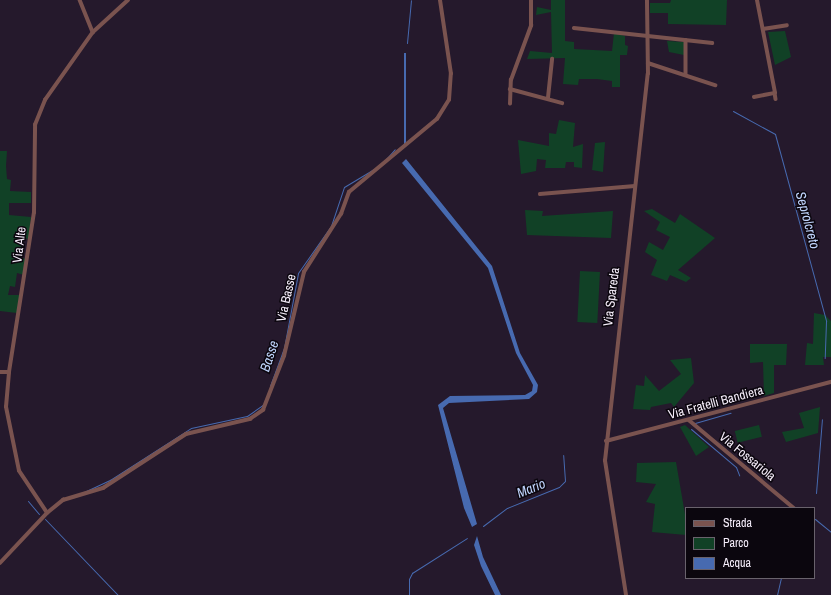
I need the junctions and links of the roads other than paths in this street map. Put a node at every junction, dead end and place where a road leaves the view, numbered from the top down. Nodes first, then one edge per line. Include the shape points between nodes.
1 (80, 0) edge
2 (128, 0) edge
3 (440, 0) edge
4 (531, 0) edge
5 (647, 0) edge
6 (757, 0) edge
7 (787, 25) dead end
8 (574, 28) dead end
9 (763, 29) junction
10 (93, 32) junction
11 (646, 37) junction
12 (686, 40) junction
13 (712, 43) dead end
14 (552, 59) dead end
15 (648, 63) junction
16 (686, 75) junction
17 (715, 85) dead end
18 (510, 89) junction
19 (775, 92) junction
20 (754, 97) dead end
21 (548, 98) junction
22 (776, 99) dead end
23 (562, 103) dead end
24 (510, 104) dead end
25 (635, 186) junction
26 (540, 194) dead end
27 (0, 372) edge
28 (8, 372) junction
29 (831, 382) edge
30 (689, 420) junction
31 (606, 441) junction
32 (793, 507) edge
33 (46, 513) junction
34 (0, 563) edge
35 (626, 595) edge

1 - 10 street
2 - 10 street, Via Alte
3 - 33 street, Via Basse via 451,74 449,100 437,119 349,192 341,214 304,272 284,356 263,410 250,419 186,434 103,488 63,500
4 - 18 street via 530,31
5 - 11 street, Via Spareda
6 - 9 street
7 - 9 street
8 - 11 street
9 - 19 street
10 - 28 street, Via Alte via 45,100 35,125 34,213
11 - 12 street
11 - 15 street, Via Spareda
12 - 13 street
12 - 16 street
14 - 21 street
15 - 16 street
15 - 25 street, Via Spareda
16 - 17 street
18 - 21 street
18 - 24 street
19 - 20 street
19 - 22 street
21 - 23 street
25 - 26 street
25 - 31 street, Via Spareda
27 - 28 street
28 - 33 street, Via Alte via 6,416 14,456 26,483
29 - 30 street, Via Fratelli Bandiera
30 - 31 street, Via Fratelli Bandiera
30 - 32 street, Via Fossariola
31 - 35 street, Via Spareda via 605,462
33 - 34 street, Via Basse

